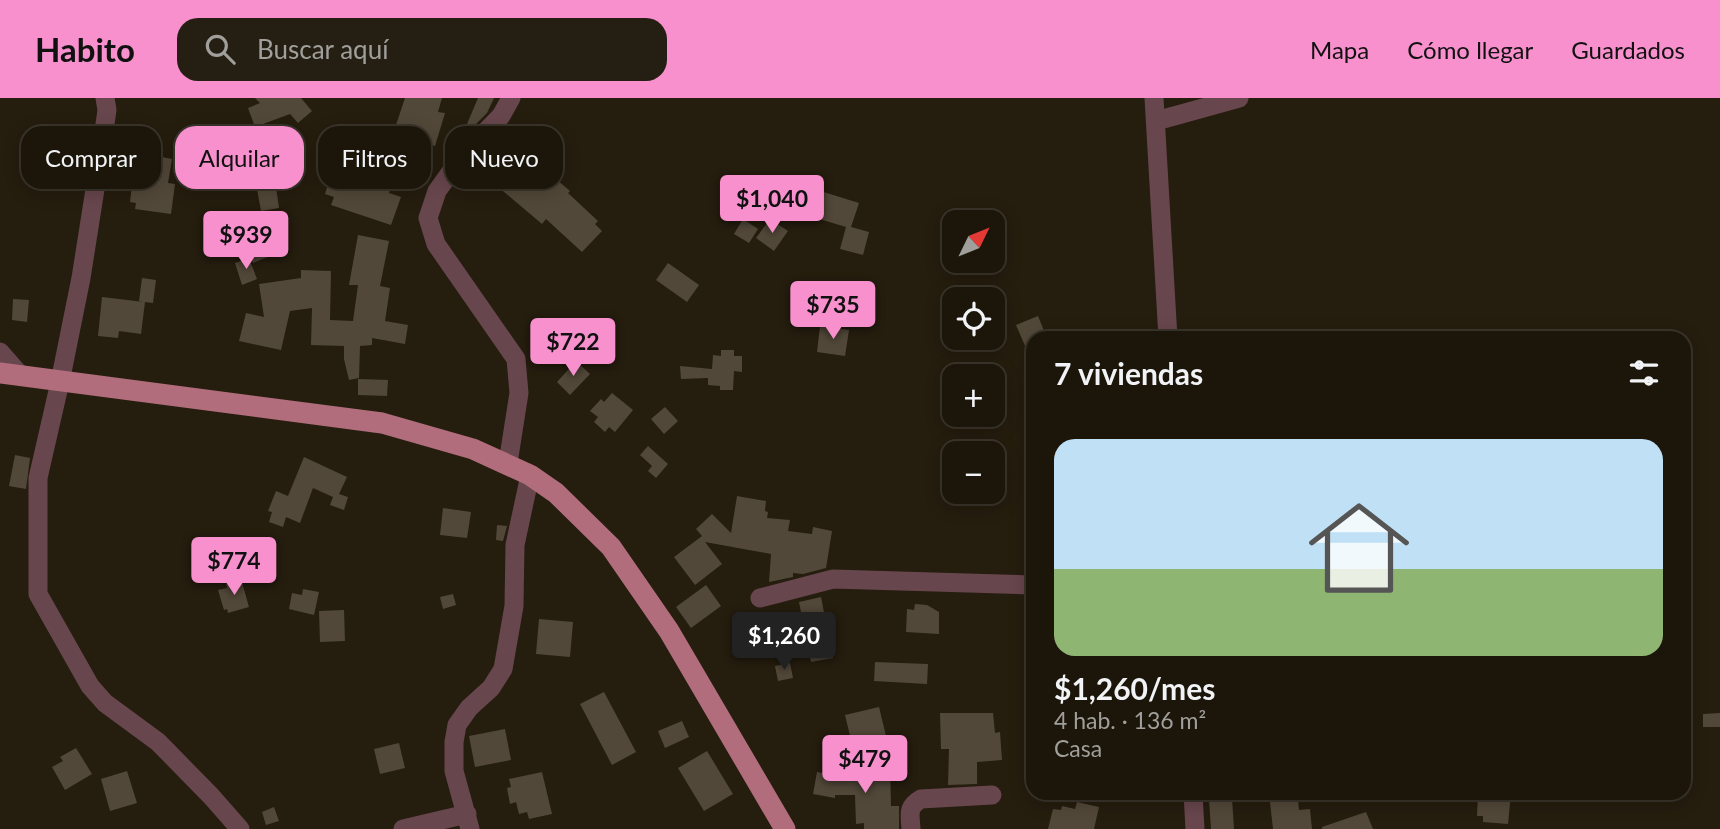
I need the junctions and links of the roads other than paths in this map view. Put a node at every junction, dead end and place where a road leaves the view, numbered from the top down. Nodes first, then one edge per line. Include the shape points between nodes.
1 (104, 98) edge
2 (511, 98) edge
3 (1154, 98) edge
4 (1239, 98) edge
5 (1156, 121) junction
6 (1168, 331) edge
7 (0, 352) edge
8 (0, 373) edge
9 (21, 376) junction
10 (60, 382) junction
11 (508, 463) junction
12 (530, 475) junction
13 (1026, 585) edge
14 (760, 598) dead end
15 (992, 795) dead end
16 (1193, 800) edge
17 (468, 822) edge
18 (240, 829) edge
19 (403, 829) edge
20 (785, 829) edge
21 (911, 829) edge
22 (1195, 829) edge

1 - 10 street via 107,110 96,186
2 - 11 street via 501,116 436,191 428,218 436,244 516,359 519,393
3 - 5 street
4 - 5 street
5 - 6 street
7 - 9 street
8 - 9 main road
9 - 10 main road
10 - 11 main road via 382,423
10 - 18 street via 38,478 38,594 90,686 105,703 158,742
11 - 12 main road
12 - 17 street via 515,545 514,606 503,669 457,725 454,771
12 - 20 main road via 556,492 611,547 669,631
13 - 14 street via 833,579
15 - 21 street via 921,799 909,810
16 - 22 street
17 - 19 street

